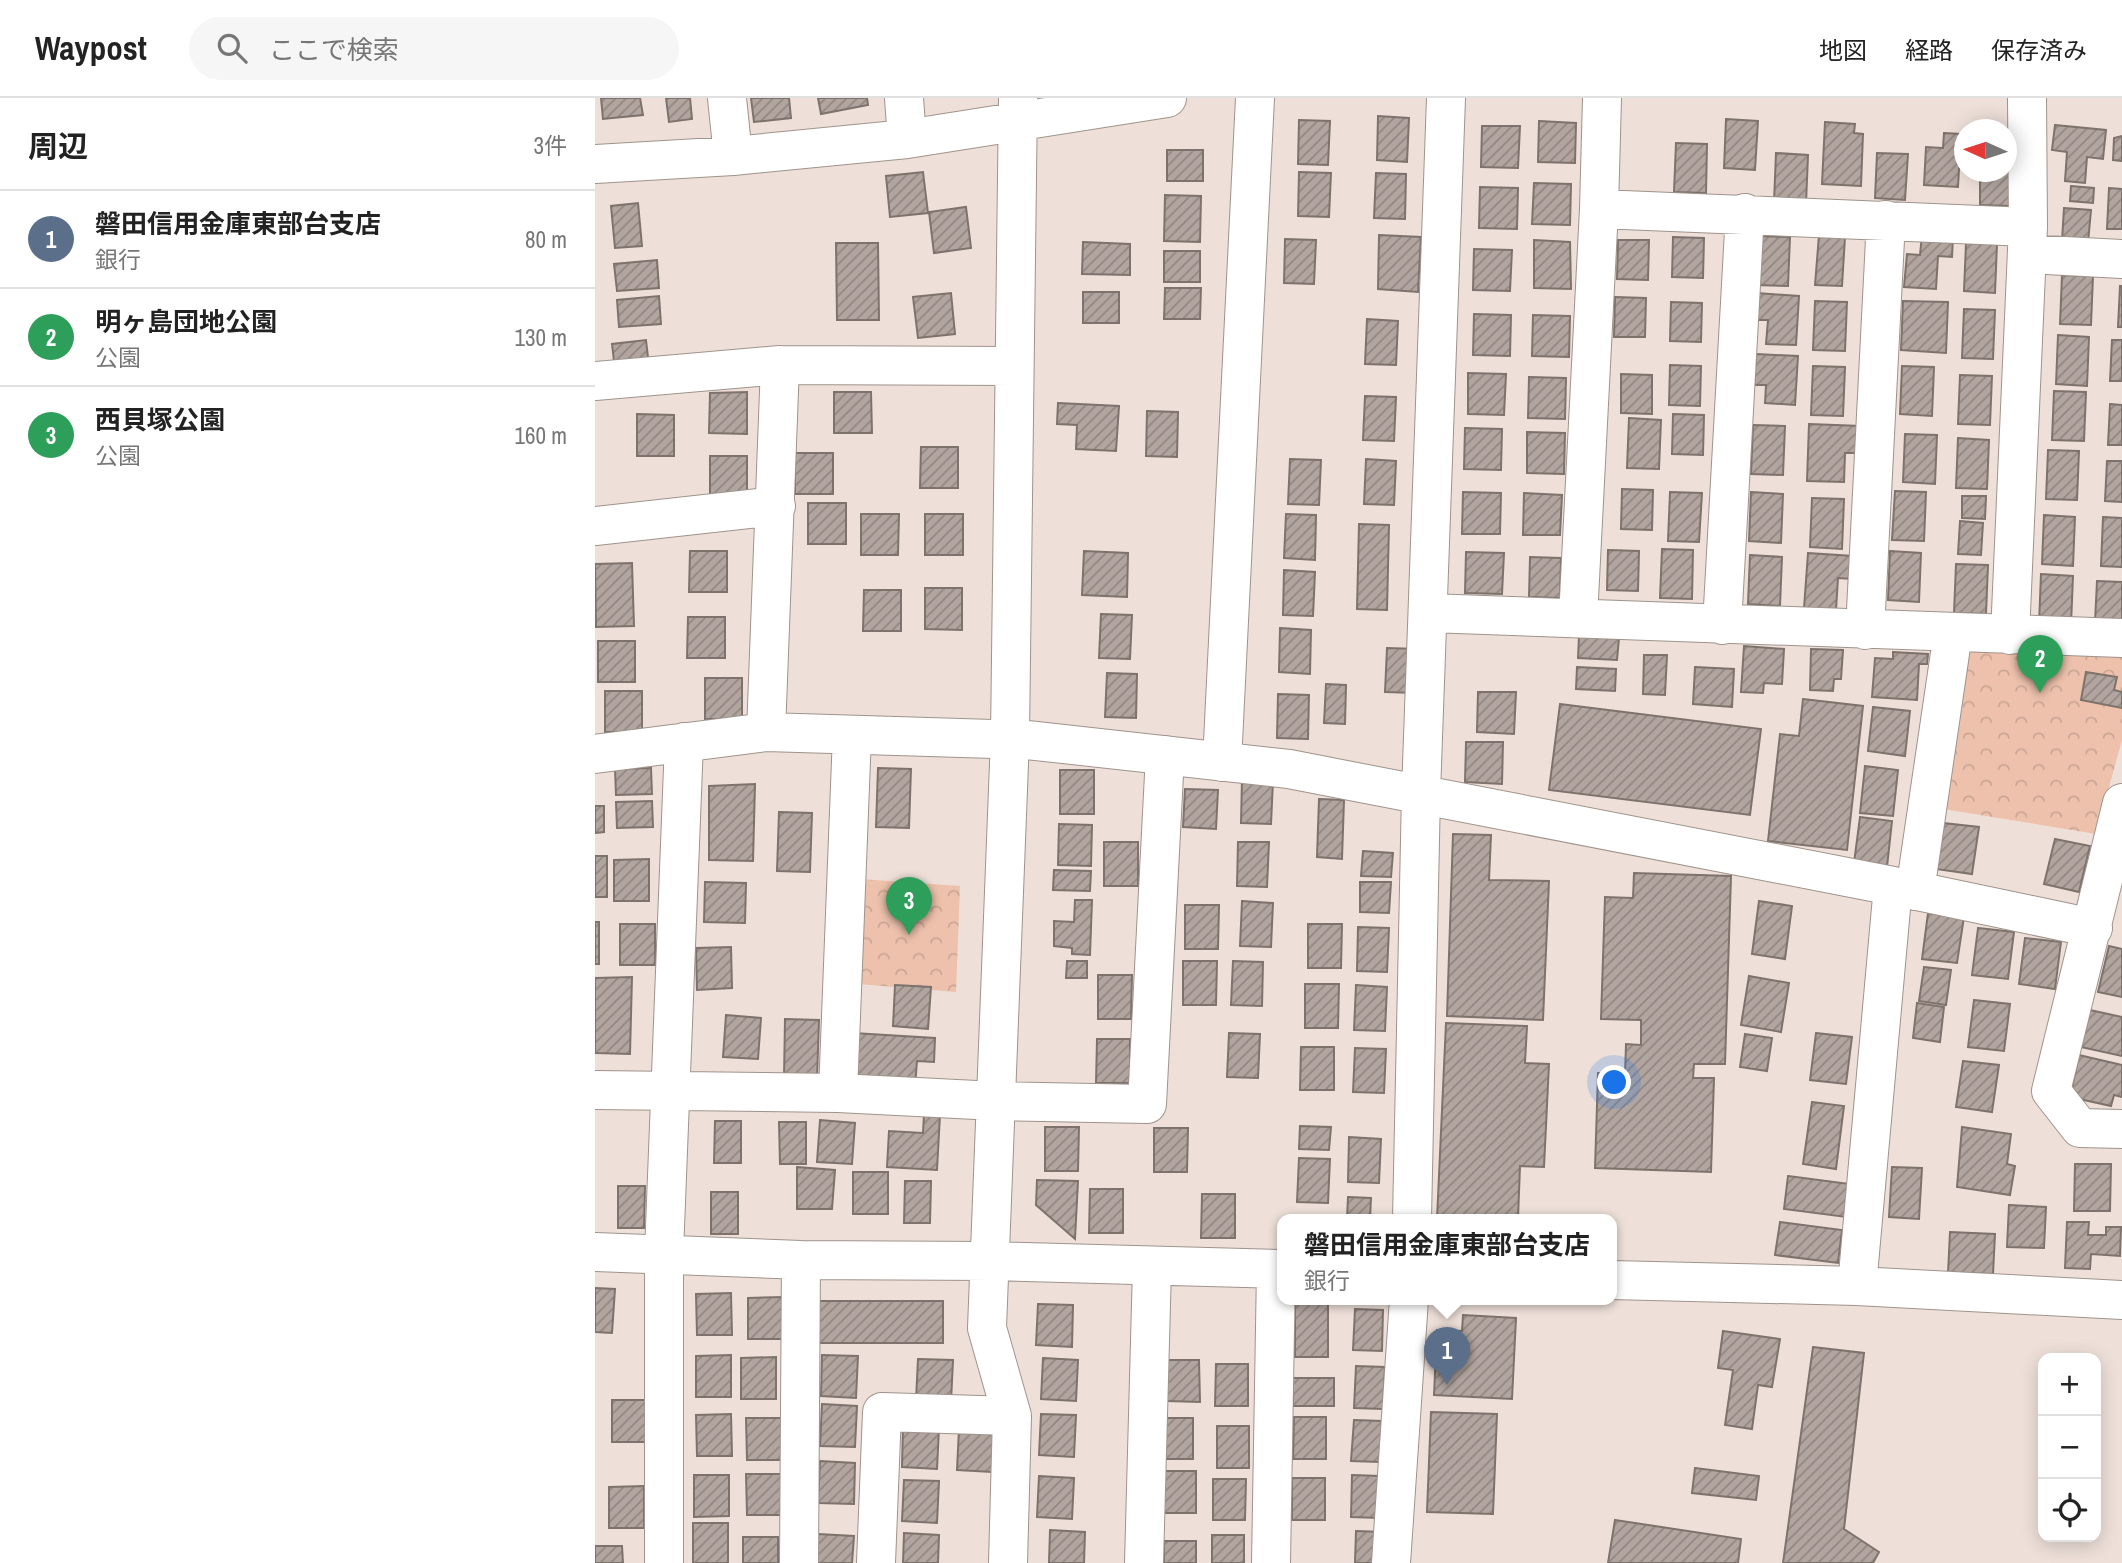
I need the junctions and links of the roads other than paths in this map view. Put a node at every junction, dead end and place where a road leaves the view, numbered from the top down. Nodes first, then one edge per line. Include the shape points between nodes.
1 (727, 98) edge
2 (904, 98) edge
3 (1167, 98) edge
4 (1255, 98) edge
5 (1446, 98) edge
6 (1602, 98) edge
7 (2027, 98) edge
8 (1018, 109) edge
9 (907, 139) junction
10 (733, 156) junction
11 (595, 164) edge
12 (1599, 209) junction
13 (1745, 213) junction
14 (1886, 220) junction
15 (2027, 240) junction
16 (2122, 259) edge
17 (780, 365) junction
18 (1014, 366) junction
19 (595, 381) edge
20 (776, 506) junction
21 (595, 526) edge
22 (1429, 613) junction
23 (1578, 618) junction
24 (1722, 625) junction
25 (1865, 631) junction
26 (1953, 634) junction
27 (2010, 635) junction
28 (2122, 638) edge
29 (766, 732) junction
30 (852, 735) junction
31 (1010, 738) junction
32 (684, 742) junction
33 (595, 754) edge
34 (1165, 755) junction
35 (1222, 762) junction
36 (1422, 793) junction
37 (2122, 803) edge
38 (1904, 889) junction
39 (2093, 928) junction
40 (595, 1090) edge
41 (673, 1093) junction
42 (838, 1093) junction
43 (996, 1101) junction
44 (2122, 1129) edge
45 (1412, 1214) edge
46 (595, 1252) edge
47 (664, 1253) junction
48 (801, 1260) junction
49 (991, 1261) junction
50 (1152, 1267) junction
51 (1277, 1269) edge
52 (1617, 1280) edge
53 (1857, 1286) junction
54 (2122, 1300) edge
55 (1278, 1305) edge
56 (1409, 1305) edge
57 (1012, 1416) junction
58 (664, 1563) edge
59 (799, 1563) edge
60 (876, 1563) edge
61 (1008, 1563) edge
62 (1144, 1563) edge
63 (1271, 1563) edge
64 (1391, 1563) edge

1 - 10 street
2 - 9 street
3 - 8 street
4 - 35 street
5 - 22 street
6 - 12 street
7 - 15 street
8 - 9 street
8 - 18 street
9 - 10 street
10 - 11 street
12 - 13 street
12 - 23 street
13 - 14 street
13 - 24 street
14 - 15 street
14 - 25 street
15 - 16 street
15 - 27 street
17 - 18 street
17 - 19 street
17 - 20 street
18 - 31 street
20 - 21 street
20 - 29 street
22 - 23 street
22 - 36 street
23 - 24 street
24 - 25 street
25 - 26 street
26 - 27 street
26 - 38 street
27 - 28 street
29 - 30 street
29 - 32 street
30 - 31 street
30 - 42 street
31 - 34 street
31 - 43 street
32 - 33 street
32 - 41 street
34 - 35 street
34 - 43 street via 1147,1104
35 - 36 street
36 - 38 street
36 - 45 street
37 - 39 street
38 - 39 street
38 - 53 street
39 - 44 street via 2051,1091 2080,1128
40 - 41 street
41 - 42 street
41 - 47 street
42 - 43 street
43 - 49 street
46 - 47 street
47 - 48 street
47 - 58 street
48 - 49 street
48 - 59 street
49 - 50 street
49 - 57 street via 987,1328
50 - 51 street
50 - 62 street
52 - 53 street
53 - 54 street
55 - 63 street
56 - 64 street
57 - 60 street via 882,1412
57 - 61 street

